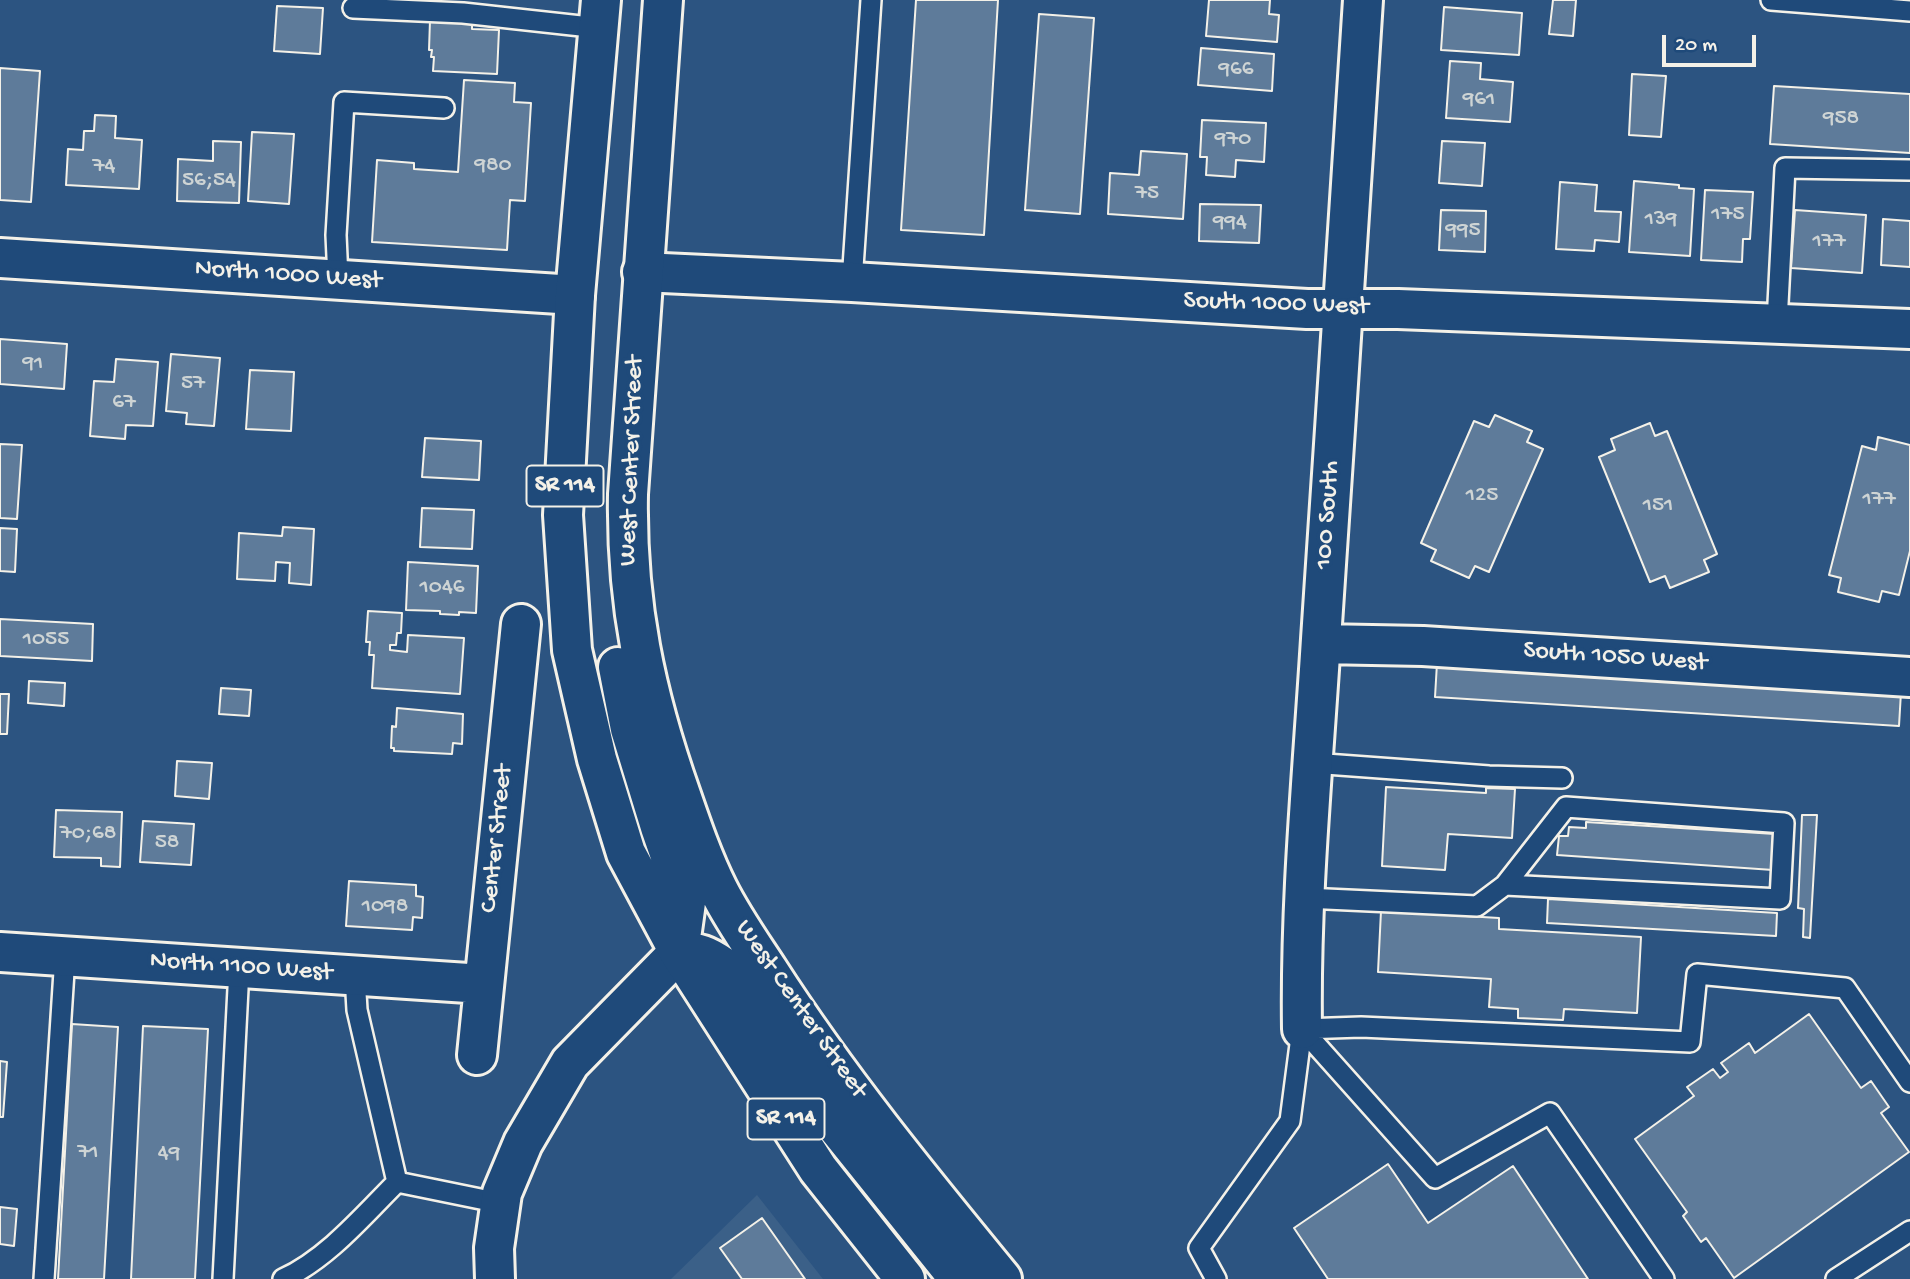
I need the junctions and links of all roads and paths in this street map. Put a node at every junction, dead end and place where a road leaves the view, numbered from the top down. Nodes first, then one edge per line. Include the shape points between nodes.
1 (663, 0) edge
2 (871, 0) edge
3 (1363, 0) edge
4 (1771, 0) edge
5 (353, 8) dead end
6 (1910, 11) edge
7 (600, 14) edge
8 (444, 107) dead end
9 (1910, 170) edge
10 (0, 258) edge
11 (642, 272) junction
12 (338, 279) junction
13 (852, 282) junction
14 (575, 295) junction
15 (1343, 310) junction
16 (1777, 323) junction
17 (1910, 329) edge
18 (629, 568) junction
19 (521, 624) dead end
20 (1321, 644) junction
21 (1910, 677) edge
22 (1312, 764) junction
23 (1562, 778) dead end
24 (1505, 885) junction
25 (1305, 898) junction
26 (0, 952) edge
27 (679, 952) junction
28 (65, 956) junction
29 (239, 969) junction
30 (355, 976) junction
31 (483, 984) junction
32 (1302, 1029) junction
33 (477, 1055) dead end
34 (1910, 1082) edge
35 (397, 1182) junction
36 (500, 1203) junction
37 (1910, 1231) edge
38 (44, 1279) edge
39 (223, 1279) edge
40 (283, 1279) edge
41 (495, 1279) edge
42 (905, 1279) edge
43 (959, 1279) edge
44 (1002, 1279) edge
45 (1216, 1279) edge
46 (1664, 1279) edge
47 (1836, 1279) edge

1 - 11 street, West Center Street / SR 114
2 - 13 lane
3 - 15 street, 100 South
4 - 6 lane
5 - 7 lane
7 - 14 street, SR 114
8 - 12 lane via 344,102
9 - 16 lane via 1786,168
10 - 12 street, North 1000 West
11 - 13 street, South 1000 West
11 - 18 street, West Center Street / SR 114 via 628,494
12 - 14 street, North 1000 West
13 - 15 street, South 1000 West
14 - 27 street, SR 114 via 563,515 572,650 625,853
15 - 16 street, South 1000 West
15 - 20 street, 100 South
16 - 17 street, South 1000 West
18 - 27 street via 613,638 630,729 686,902
18 - 44 street, West Center Street / SR 114 via 649,693 666,754 718,889 819,1046
19 - 31 street, Center Street
20 - 21 street, South 1050 West via 1423,646
20 - 22 street, 100 South
22 - 23 lane
22 - 25 street, 100 South
24 - 24 lane via 1780,899 1784,822 1566,807
24 - 25 lane via 1477,906
25 - 32 street, 100 South
26 - 28 street, North 1100 West
27 - 36 street via 570,1063 523,1143
27 - 42 street, SR 114 via 818,1169
27 - 43 street via 700,953 722,966 781,1057
28 - 29 street, North 1100 West
28 - 38 lane
29 - 30 street, North 1100 West
29 - 39 lane
30 - 31 street, North 1100 West
30 - 35 lane via 357,1010
31 - 33 street, Center Street
32 - 34 lane via 1361,1027 1690,1042 1697,974 1845,988
32 - 45 lane via 1290,1121 1199,1248
32 - 46 lane via 1435,1178 1550,1112
35 - 36 lane
35 - 40 lane via 347,1232
36 - 41 street
37 - 47 lane

